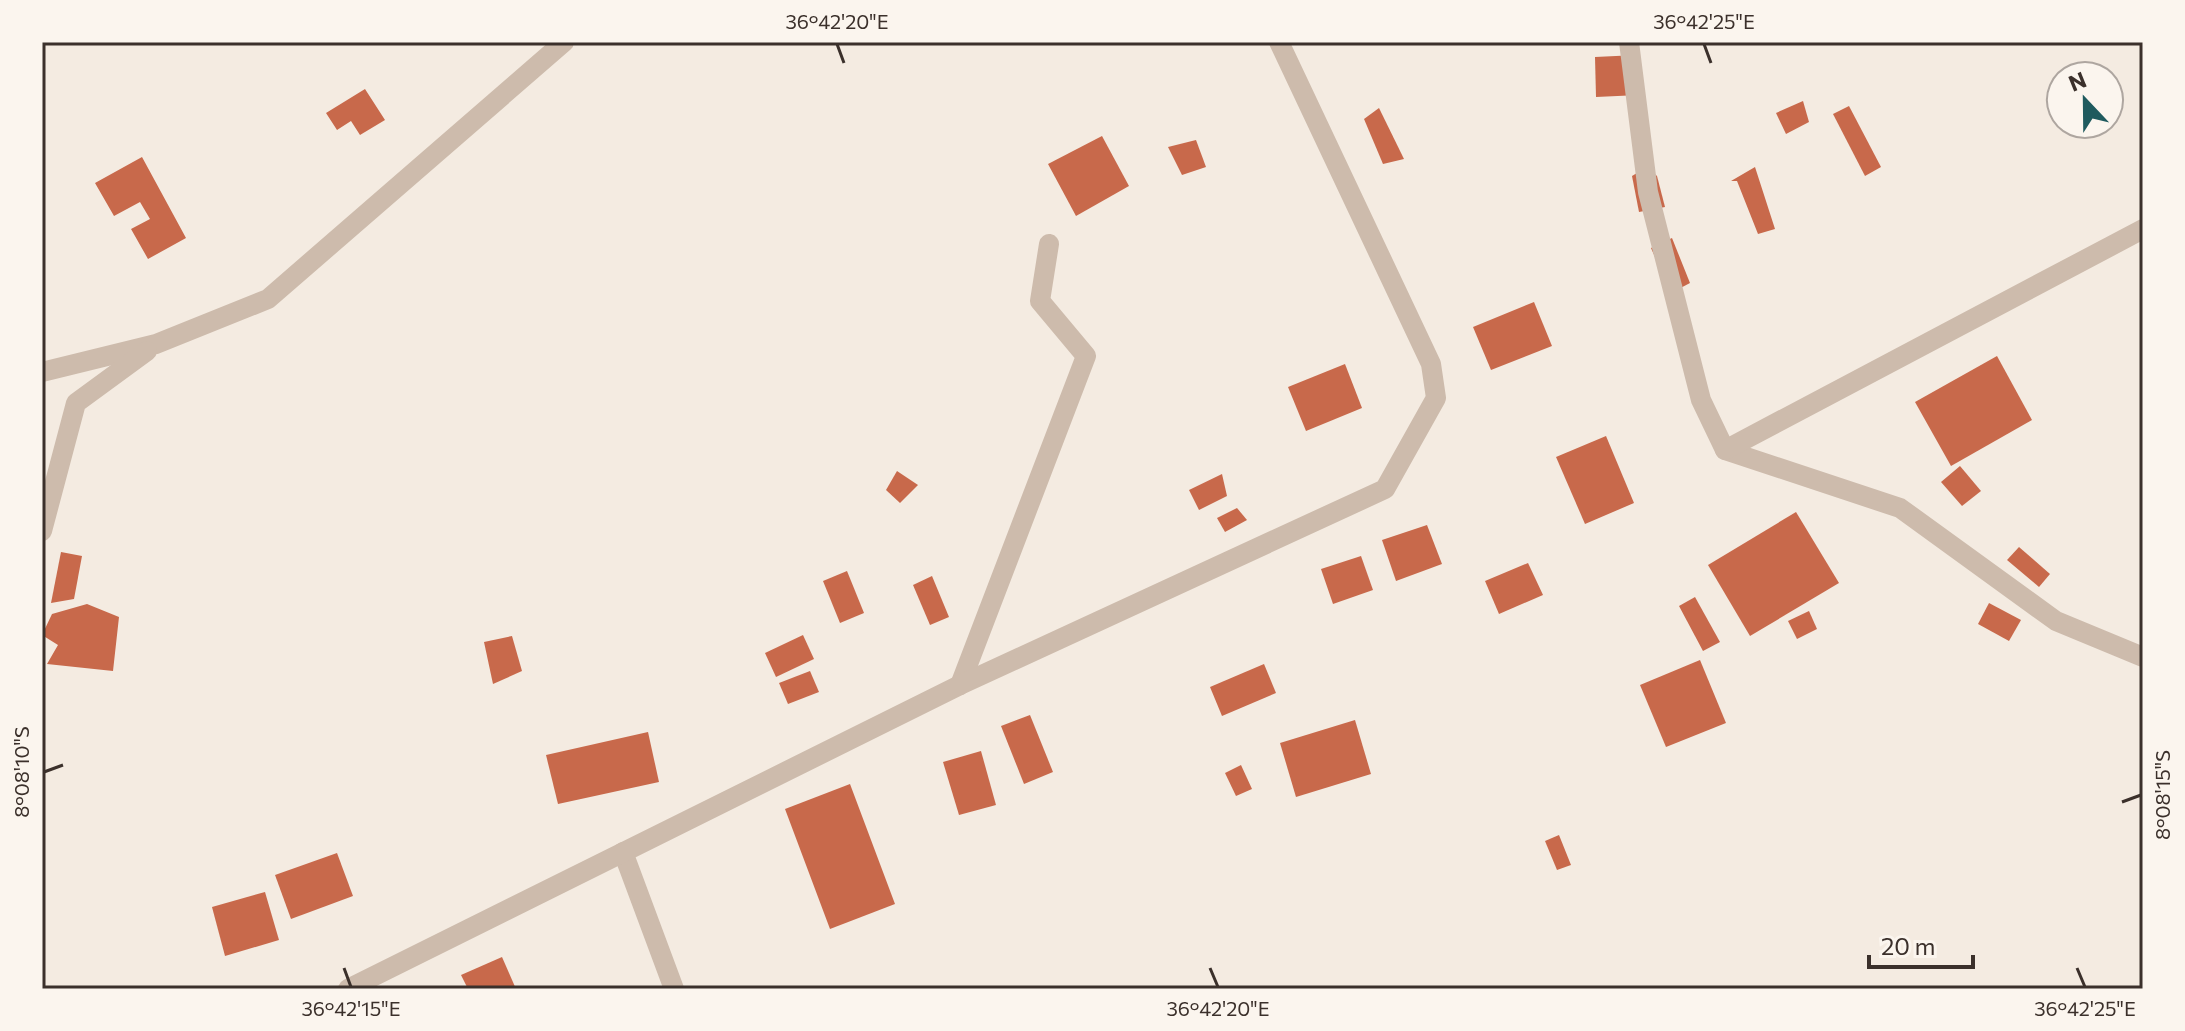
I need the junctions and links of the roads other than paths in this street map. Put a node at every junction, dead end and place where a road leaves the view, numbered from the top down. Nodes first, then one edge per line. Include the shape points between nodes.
1 (564, 42) edge
2 (1279, 42) edge
3 (1629, 42) edge
4 (2143, 229) edge
5 (1049, 244) dead end
6 (156, 344) junction
7 (42, 372) edge
8 (1725, 450) junction
9 (42, 531) edge
10 (2143, 657) edge
11 (960, 685) junction
12 (623, 852) junction
13 (348, 989) edge
14 (674, 989) edge

1 - 6 street via 268,299
2 - 11 street via 1431,364 1436,398 1385,489
3 - 8 street via 1648,192 1701,400
4 - 8 street
5 - 11 street via 1040,301 1086,356
6 - 7 street
6 - 9 street via 76,403
8 - 10 street via 1900,508 2056,621
11 - 12 street
12 - 13 street
12 - 14 street

